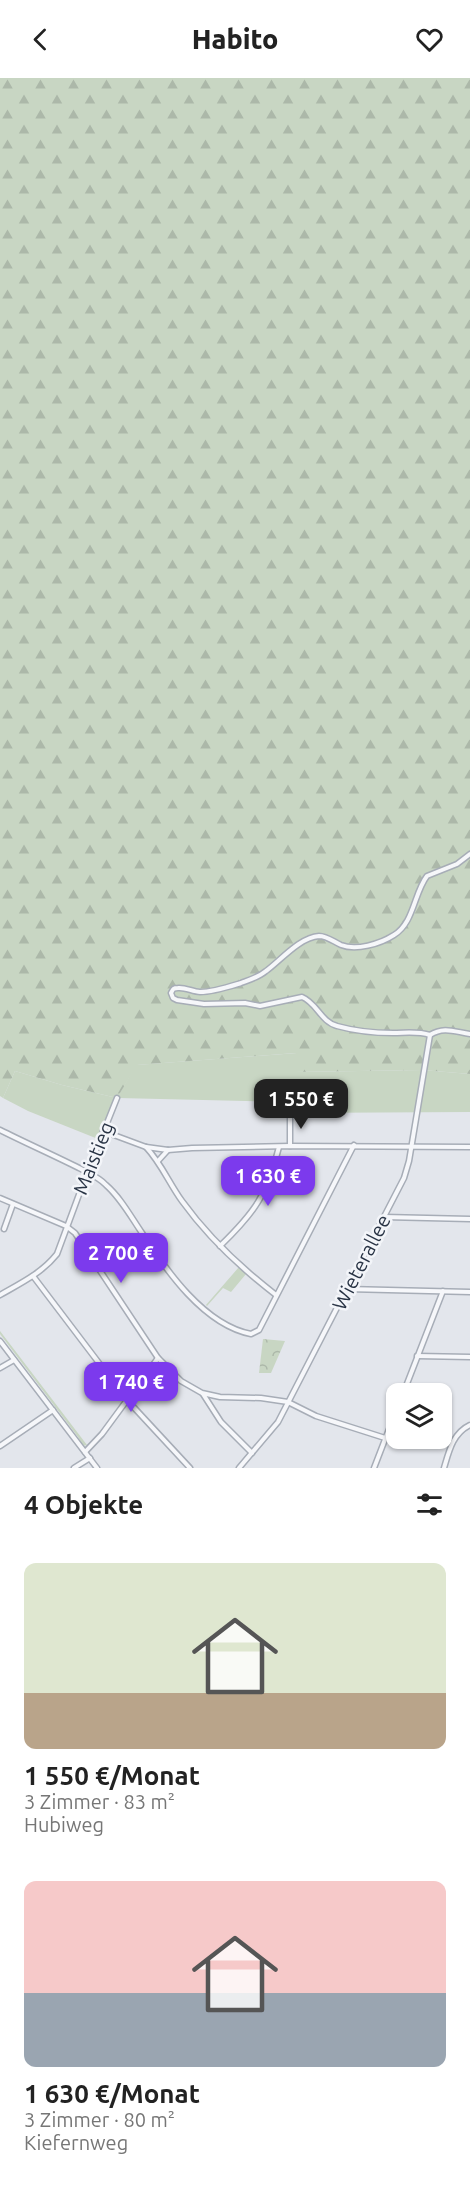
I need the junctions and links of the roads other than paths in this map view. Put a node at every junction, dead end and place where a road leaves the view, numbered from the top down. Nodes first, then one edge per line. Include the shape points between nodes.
1 (470, 854) edge
2 (470, 1034) edge
3 (430, 1035) junction
4 (117, 1098) dead end
5 (290, 1113) dead end
6 (0, 1130) edge
7 (103, 1131) junction
8 (354, 1145) junction
9 (290, 1146) junction
10 (412, 1146) junction
11 (146, 1147) junction
12 (279, 1147) junction
13 (470, 1147) edge
14 (168, 1150) junction
15 (158, 1161) junction
16 (87, 1173) junction
17 (0, 1198) edge
18 (13, 1204) junction
19 (384, 1217) junction
20 (470, 1219) edge
21 (66, 1226) junction
22 (4, 1229) dead end
23 (220, 1246) junction
24 (33, 1276) junction
25 (347, 1289) junction
26 (443, 1291) junction
27 (470, 1292) edge
28 (0, 1295) edge
29 (276, 1295) junction
30 (0, 1341) edge
31 (417, 1356) junction
32 (158, 1358) junction
33 (470, 1358) edge
34 (14, 1360) junction
35 (0, 1368) edge
36 (407, 1383) edge
37 (202, 1393) junction
38 (127, 1400) junction
39 (288, 1402) junction
40 (53, 1410) junction
41 (470, 1425) edge
42 (385, 1438) joint
43 (0, 1446) edge
44 (85, 1452) junction
45 (252, 1454) junction
46 (90, 1458) junction
47 (74, 1468) edge
48 (97, 1468) edge
49 (190, 1468) edge
50 (239, 1468) edge
51 (374, 1468) edge
52 (444, 1468) edge

1 - 3 street via 427,876 405,923 390,938 354,948 317,936 247,981 208,991 174,988 171,993 177,1000 210,1005 260,1006 302,998 337,1026
2 - 3 street via 444,1029
3 - 10 street, Wieterallee
4 - 7 street, Maistieg
5 - 9 street
6 - 16 street
7 - 11 street
7 - 16 street, Maistieg
8 - 9 street
8 - 10 street
8 - 29 street
9 - 12 street
10 - 13 street
10 - 19 street, Wieterallee via 406,1174
11 - 14 street
11 - 15 street
12 - 14 street
12 - 23 street via 261,1199 245,1222
14 - 15 street
15 - 23 street via 182,1201
16 - 21 street, Maistieg
16 - 29 street via 105,1183 118,1198 170,1273 207,1313 247,1334 256,1333
17 - 18 street
18 - 21 street
18 - 22 street
19 - 20 street
19 - 25 street, Wieterallee
21 - 24 street, Maistieg via 57,1254
21 - 32 street via 75,1233
23 - 29 street
24 - 28 street, Maistieg
24 - 38 street
25 - 26 street
25 - 39 street, Wieterallee
26 - 27 street
26 - 31 street
30 - 34 street
31 - 33 street
31 - 36 street
32 - 37 street via 181,1381
32 - 38 street
34 - 35 street
34 - 40 street
37 - 39 street
37 - 45 street via 221,1422
38 - 44 street
38 - 49 street
39 - 42 street via 316,1416
39 - 45 street, Wieterallee via 274,1428
40 - 43 street
40 - 44 street
41 - 52 street via 454,1438
42 - 51 street
44 - 46 street
45 - 50 street, Wieterallee
46 - 47 street
46 - 48 street

